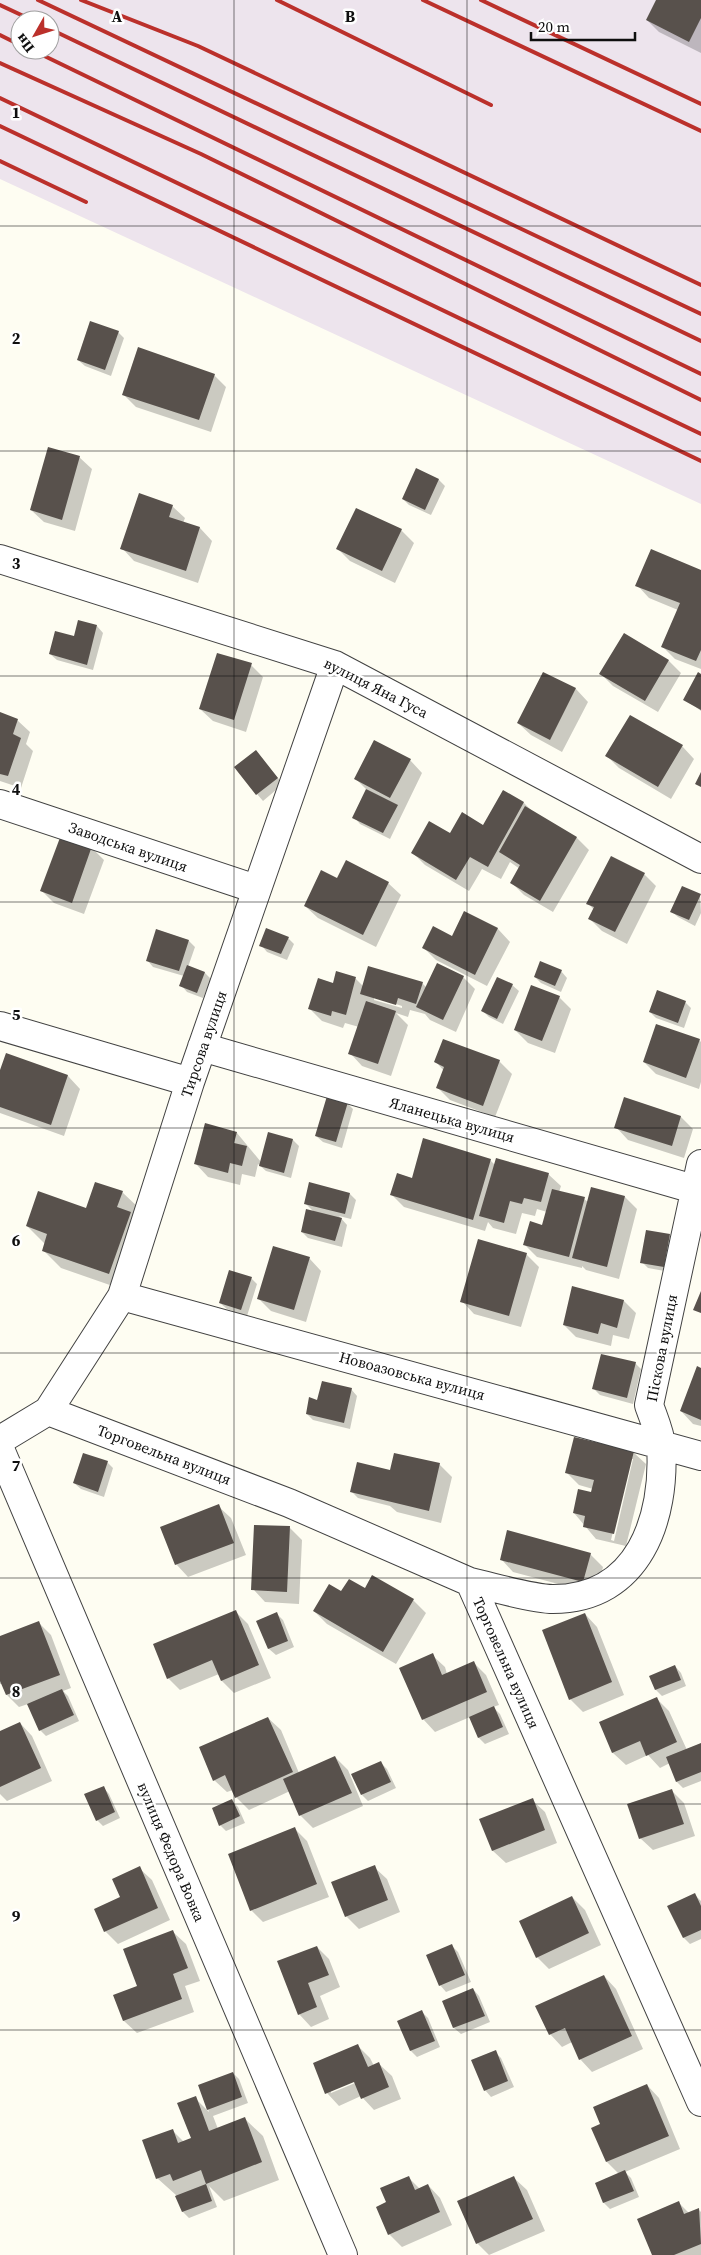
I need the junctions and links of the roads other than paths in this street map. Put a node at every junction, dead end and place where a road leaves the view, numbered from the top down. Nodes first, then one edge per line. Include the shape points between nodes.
1 (0, 559) edge
2 (335, 664) junction
3 (0, 804) edge
4 (701, 859) edge
5 (256, 890) junction
6 (0, 1026) edge
7 (202, 1047) junction
8 (190, 1082) junction
9 (701, 1164) edge
10 (697, 1191) edge
11 (122, 1296) junction
12 (48, 1411) junction
13 (0, 1440) edge
14 (661, 1444) junction
15 (0, 1449) edge
16 (701, 1456) edge
17 (470, 1582) junction
18 (701, 2102) edge
19 (343, 2255) edge

1 - 2 street, вулиця Яна Гуса
2 - 4 street, вулиця Яна Гуса
2 - 5 street, Тирсова вулиця
3 - 5 street, Заводська вулиця
5 - 7 street, Тирсова вулиця
6 - 8 street
7 - 8 street, Тирсова вулиця
7 - 10 street, Яланецька вулиця
8 - 11 street, Тирсова вулиця
9 - 10 street, Піскова вулиця
10 - 14 street, Піскова вулиця via 649,1405
11 - 12 street, Тирсова вулиця
11 - 14 street, Новоазовська вулиця
12 - 13 street
12 - 17 street, Торговельна вулиця via 289,1503
14 - 16 street, Новоазовська вулиця
14 - 17 street, Піскова вулиця via 660,1492 652,1530 637,1559 614,1581 584,1595 552,1599
15 - 19 street, вулиця Федора Вовка
17 - 18 street, Торговельна вулиця

